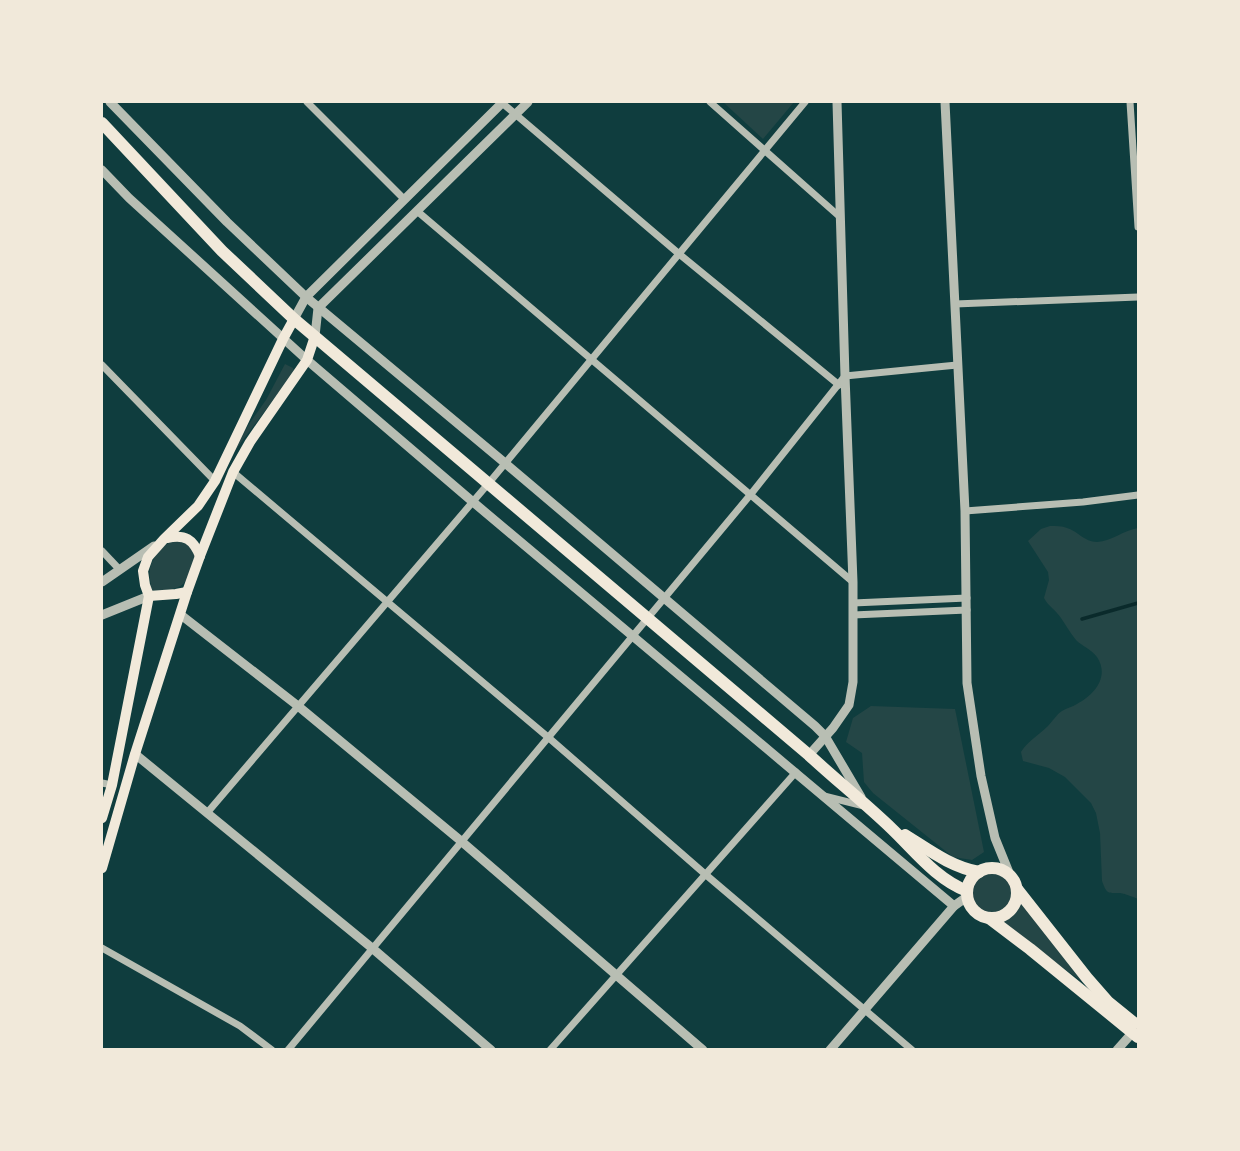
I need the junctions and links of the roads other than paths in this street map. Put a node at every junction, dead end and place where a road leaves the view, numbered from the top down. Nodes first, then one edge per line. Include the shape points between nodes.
1 (110, 102) edge
2 (307, 102) edge
3 (502, 102) edge
4 (528, 102) edge
5 (710, 102) edge
6 (805, 102) edge
7 (837, 102) edge
8 (944, 102) edge
9 (1130, 102) edge
10 (515, 114) junction
11 (102, 123) edge
12 (765, 150) junction
13 (102, 170) edge
14 (404, 199) junction
15 (416, 211) junction
16 (840, 217) junction
17 (1139, 227) edge
18 (678, 253) junction
19 (306, 297) junction
20 (1139, 298) edge
21 (955, 304) junction
22 (318, 308) junction
23 (294, 319) junction
24 (315, 336) junction
25 (283, 339) junction
26 (592, 359) junction
27 (307, 360) junction
28 (102, 365) edge
29 (957, 365) junction
30 (845, 376) junction
31 (839, 385) junction
32 (505, 463) junction
33 (233, 472) junction
34 (215, 481) junction
35 (488, 484) junction
36 (751, 495) junction
37 (1139, 495) edge
38 (473, 502) junction
39 (965, 511) junction
40 (164, 539) junction
41 (102, 551) edge
42 (200, 556) junction
43 (120, 570) junction
44 (102, 582) edge
45 (853, 582) junction
46 (187, 592) junction
47 (149, 596) junction
48 (665, 597) junction
49 (967, 598) junction
50 (386, 603) junction
51 (853, 603) junction
52 (967, 610) junction
53 (102, 615) edge
54 (181, 615) junction
55 (853, 615) junction
56 (647, 617) junction
57 (633, 635) junction
58 (298, 706) junction
59 (825, 737) junction
60 (549, 738) junction
61 (135, 754) junction
62 (809, 755) junction
63 (796, 772) junction
64 (107, 784) edge
65 (824, 795) junction
66 (866, 807) junction
67 (207, 813) junction
68 (102, 818) edge
69 (890, 827) junction
70 (461, 841) junction
71 (102, 868) edge
72 (979, 872) junction
73 (705, 874) junction
74 (1010, 875) junction
75 (1017, 889) junction
76 (967, 893) junction
77 (954, 906) junction
78 (989, 918) junction
79 (102, 948) edge
80 (372, 948) junction
81 (615, 976) junction
82 (864, 1009) junction
83 (1137, 1032) edge
84 (272, 1049) edge
85 (288, 1049) edge
86 (491, 1049) edge
87 (550, 1049) edge
88 (703, 1049) edge
89 (830, 1049) edge
90 (912, 1049) edge
91 (1117, 1049) edge

1 - 19 street
2 - 14 street
3 - 10 street
3 - 14 street
4 - 10 street
5 - 12 street
6 - 12 street
7 - 16 street
8 - 21 street
9 - 17 street
10 - 15 street
10 - 18 street
11 - 23 main road via 222,251
12 - 16 street
12 - 18 street
13 - 25 street
14 - 19 street
15 - 22 street
15 - 26 street
16 - 30 street
18 - 26 street
18 - 31 street
19 - 22 street
19 - 23 street
20 - 21 street
21 - 29 street
22 - 24 street
22 - 32 street
23 - 24 main road
23 - 25 main road
24 - 27 main road
24 - 35 main road
25 - 27 street
25 - 34 main road
26 - 32 street
26 - 36 street
27 - 33 main road
27 - 38 street
28 - 34 street
29 - 30 street
29 - 39 street
30 - 31 street
30 - 45 street
31 - 36 street
32 - 35 street
32 - 48 street
33 - 42 main road
33 - 50 street
34 - 40 main road via 198,506
35 - 38 street
35 - 56 main road
36 - 45 street
36 - 48 street
37 - 39 street
38 - 50 street
38 - 57 street
39 - 49 street
40 - 42 main road via 184,538 196,546
40 - 43 street
40 - 47 main road via 144,568
41 - 43 street
42 - 46 main road
43 - 44 street
45 - 51 street
46 - 47 main road
46 - 54 main road
47 - 53 street
47 - 64 main road
48 - 56 street
48 - 59 street
49 - 51 street
49 - 52 street
50 - 58 street
50 - 60 street
51 - 55 street
52 - 55 street
52 - 74 street via 967,683 981,776 995,838
54 - 58 street
54 - 61 main road
55 - 59 street via 852,696
56 - 57 street
56 - 62 main road
57 - 60 street
57 - 63 street
58 - 67 street
58 - 70 street
59 - 62 street
59 - 66 street
60 - 70 street
60 - 73 street
61 - 67 street
61 - 71 main road
62 - 66 main road
63 - 65 street
63 - 73 street
64 - 68 main road
65 - 66 street
65 - 77 street
66 - 69 main road
67 - 80 street
69 - 72 main road via 951,864
69 - 76 main road via 940,877
70 - 80 street
70 - 81 street
72 - 74 main road via 995,868
72 - 76 main road
73 - 81 street
73 - 82 street
74 - 75 main road
75 - 78 main road via 1007,914
75 - 83 main road via 1087,978
76 - 77 street
76 - 78 main road via 971,907
77 - 82 street
78 - 83 main road
79 - 84 street
80 - 85 street
80 - 86 street
81 - 87 street
81 - 88 street
82 - 89 street
82 - 90 street
83 - 91 street

